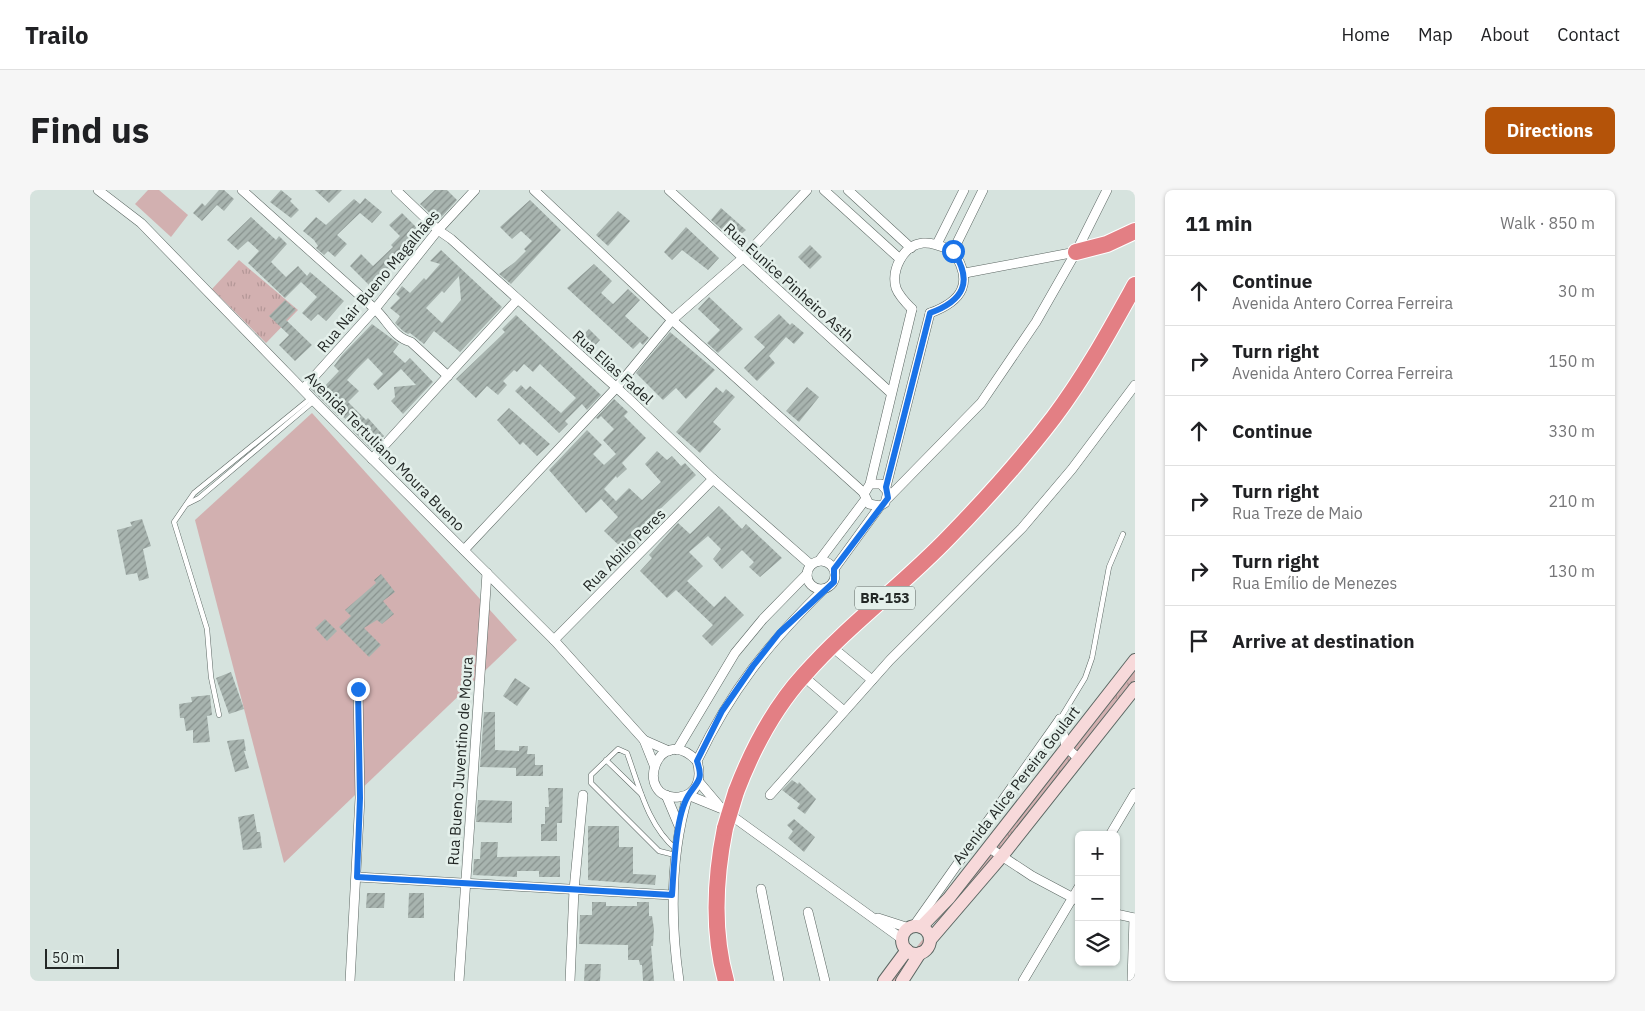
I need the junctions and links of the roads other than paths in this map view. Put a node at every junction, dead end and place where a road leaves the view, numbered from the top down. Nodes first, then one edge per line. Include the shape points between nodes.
1 (98, 190) edge
2 (242, 190) edge
3 (396, 190) edge
4 (474, 190) edge
5 (534, 190) edge
6 (669, 190) edge
7 (807, 190) edge
8 (824, 190) edge
9 (848, 190) edge
10 (964, 190) edge
11 (983, 190) edge
12 (1107, 190) edge
13 (438, 230) junction
14 (1135, 230) edge
15 (937, 244) junction
16 (911, 248) junction
17 (953, 251) junction
18 (1076, 252) junction
19 (743, 258) junction
20 (900, 259) junction
21 (965, 273) junction
22 (1135, 285) edge
23 (517, 300) junction
24 (376, 309) junction
25 (912, 310) junction
26 (930, 313) junction
27 (672, 320) junction
28 (448, 376) junction
29 (1135, 385) edge
30 (616, 388) junction
31 (303, 389) junction
32 (891, 393) junction
33 (1132, 398) edge
34 (312, 399) junction
35 (372, 458) junction
36 (713, 479) junction
37 (870, 484) junction
38 (886, 487) junction
39 (865, 496) junction
40 (888, 498) junction
41 (880, 506) junction
42 (1123, 534) dead end
43 (464, 550) junction
44 (812, 567) junction
45 (834, 569) junction
46 (487, 573) junction
47 (824, 589) junction
48 (554, 640) junction
49 (832, 647) junction
50 (1135, 660) edge
51 (802, 676) junction
52 (872, 680) junction
53 (1135, 688) edge
54 (358, 689) dead end
55 (844, 711) junction
56 (219, 715) dead end
57 (1060, 719) junction
58 (644, 740) junction
59 (1066, 747) junction
60 (673, 750) junction
61 (1079, 759) junction
62 (606, 760) junction
63 (697, 761) junction
64 (654, 765) junction
65 (699, 782) junction
66 (1135, 793) edge
67 (583, 795) dead end
68 (666, 795) junction
69 (688, 795) junction
70 (770, 795) dead end
71 (643, 796) junction
72 (721, 808) junction
73 (679, 826) junction
74 (1112, 831) edge
75 (988, 847) junction
76 (676, 852) junction
77 (1002, 856) junction
78 (357, 877) junction
79 (465, 882) junction
80 (761, 889) dead end
81 (574, 890) junction
82 (672, 895) junction
83 (1075, 900) edge
84 (808, 912) dead end
85 (1120, 915) edge
86 (1134, 918) edge
87 (910, 934) junction
88 (930, 940) junction
89 (920, 954) junction
90 (350, 981) edge
91 (459, 981) edge
92 (570, 981) edge
93 (679, 981) edge
94 (726, 981) edge
95 (780, 981) edge
96 (825, 981) edge
97 (884, 981) edge
98 (902, 981) edge
99 (1023, 981) edge
100 (1132, 981) edge

1 - 31 street, Avenida Tertuliano Moura Bueno via 141,223
2 - 24 street
3 - 13 street, Rua Elias Fadel
4 - 13 street, Rua Nair Bueno Magalhães
5 - 27 street
6 - 19 street, Rua Eunice Pinheiro Asth
7 - 19 street
8 - 20 street
9 - 16 street
10 - 15 street
11 - 17 street
12 - 18 street
13 - 23 street, Rua Elias Fadel
13 - 24 street, Rua Nair Bueno Magalhães
14 - 18 highway via 1107,244
15 - 16 street via 922,243
15 - 17 street
16 - 20 street
17 - 21 street
18 - 21 street
18 - 40 street via 1036,322 981,403
19 - 27 street
19 - 32 street, Rua Eunice Pinheiro Asth
20 - 25 street via 895,275 896,287
21 - 26 street via 957,300
22 - 49 highway, BR-153 via 1099,349 1054,417 948,538
23 - 28 street
23 - 30 street, Rua Elias Fadel
24 - 28 street via 389,327 403,340 411,342
24 - 31 street, Rua Nair Bueno Magalhães
25 - 26 street
25 - 32 street
26 - 38 street
27 - 30 street
27 - 39 street
28 - 35 street
29 - 33 street
30 - 36 street, Rua Elias Fadel
30 - 43 street
31 - 34 street, Avenida Tertuliano Moura Bueno
32 - 37 street
33 - 52 street via 1022,528
34 - 35 street, Avenida Tertuliano Moura Bueno
34 - 56 lane via 194,494 174,522 207,630 211,677
35 - 43 street, Avenida Tertuliano Moura Bueno
36 - 44 street, Rua Elias Fadel
36 - 48 street, Rua Abilio Peres
37 - 38 street
37 - 39 street
38 - 40 street
39 - 41 street via 868,504
39 - 44 street
40 - 41 street
41 - 45 street
42 - 57 lane via 1109,567 1092,658 1085,678
43 - 46 street, Avenida Tertuliano Moura Bueno
44 - 45 street via 825,561
44 - 47 street via 812,586
44 - 60 street via 736,653
45 - 47 street via 834,582
46 - 48 street, Avenida Tertuliano Moura Bueno
46 - 79 street, Rua Bueno Juventino de Moura
47 - 63 street via 779,633 753,666 722,711
48 - 58 street, Avenida Tertuliano Moura Bueno
49 - 51 highway, BR-153
49 - 52 street
50 - 59 street, Avenida Alice Pereira Goulart
51 - 55 street
51 - 94 highway, BR-153, bridge via 756,744 725,828 716,889
52 - 55 street
53 - 61 street, Avenida Alice Pereira Goulart
54 - 78 street via 360,798
55 - 70 street
57 - 59 street
57 - 87 street
58 - 60 street, Avenida Tertuliano Moura Bueno
58 - 64 street, Avenida Tertuliano Moura Bueno
59 - 61 street
59 - 75 street, Avenida Alice Pereira Goulart
60 - 63 street via 690,754
60 - 64 street via 660,756
61 - 77 street, Avenida Alice Pereira Goulart
62 - 71 lane
62 - 71 lane via 618,749 627,753
62 - 76 lane via 591,775 591,783 659,851
63 - 65 street
64 - 68 street via 652,776 656,786
65 - 69 street
65 - 72 street
66 - 74 street
67 - 81 street
68 - 69 street
68 - 73 street
69 - 72 street
69 - 73 street
71 - 76 lane via 662,838
72 - 87 street via 868,914
73 - 76 street
75 - 77 street
75 - 87 street, Avenida Alice Pereira Goulart via 949,898
76 - 82 street
77 - 83 street
77 - 88 street, Avenida Alice Pereira Goulart
78 - 79 street
78 - 90 street
79 - 81 street
79 - 91 street, Rua Bueno Juventino de Moura
80 - 95 street
81 - 82 street
81 - 92 street
82 - 93 street
83 - 99 street
84 - 96 street
85 - 86 street
86 - 100 street
87 - 88 street via 926,930
87 - 89 street via 915,954
87 - 97 street, Avenida Alice Pereira Goulart
88 - 89 street, Avenida Alice Pereira Goulart via 929,946
89 - 98 street

